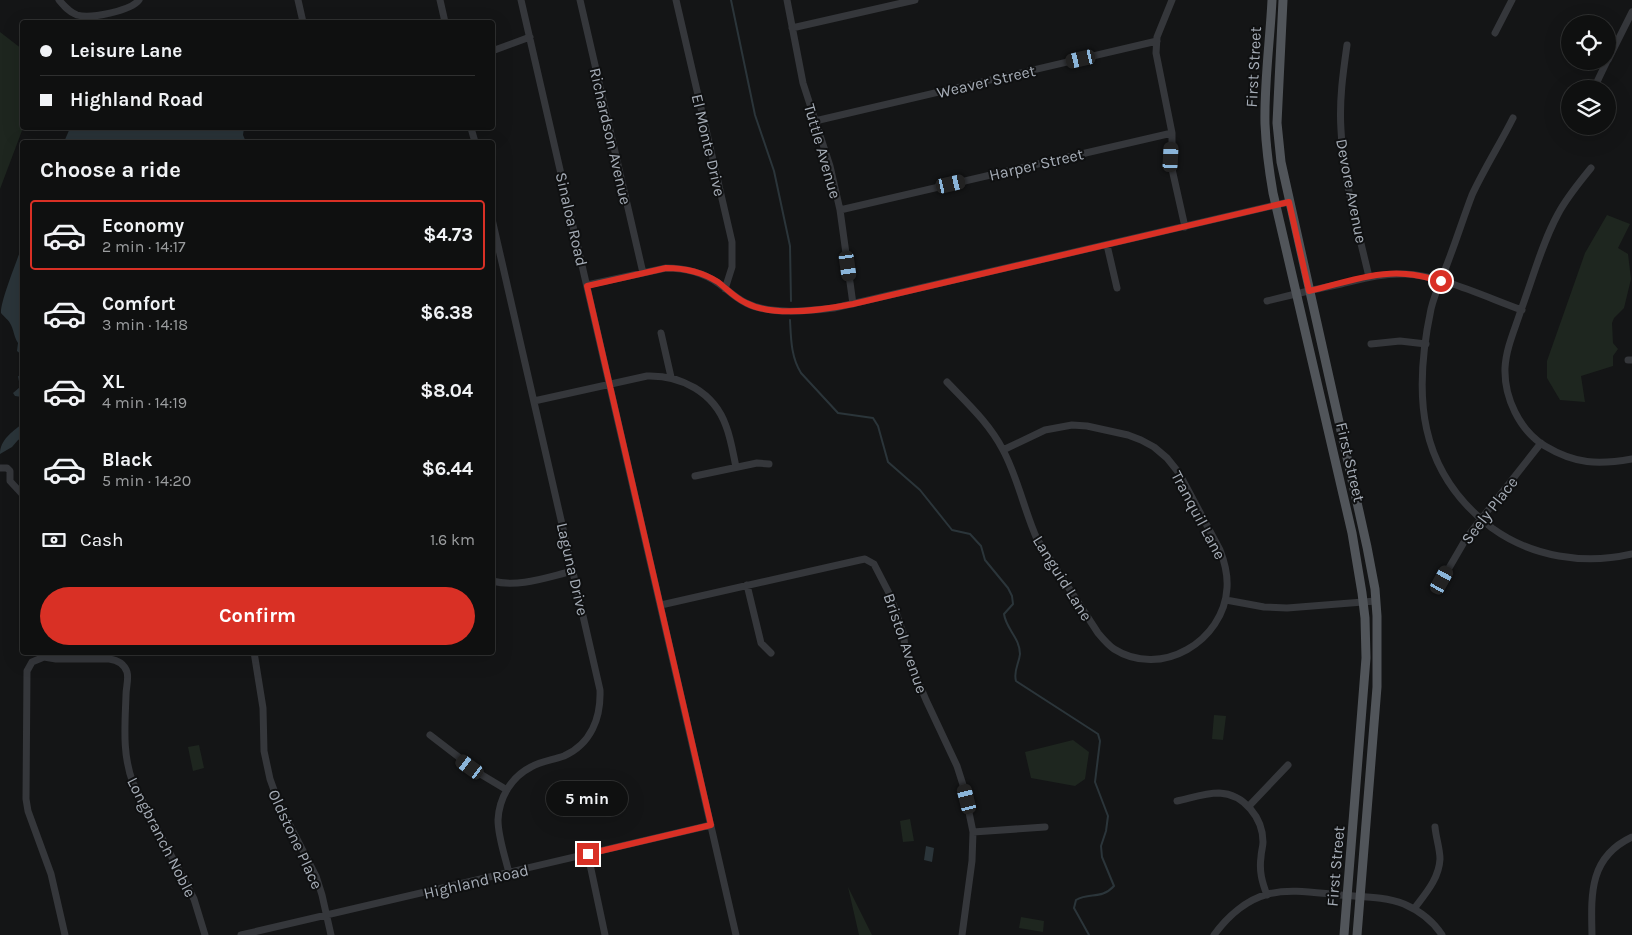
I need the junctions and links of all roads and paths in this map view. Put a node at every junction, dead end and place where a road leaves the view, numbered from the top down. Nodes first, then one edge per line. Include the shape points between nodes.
1 (59, 0) edge
2 (139, 0) edge
3 (298, 0) edge
4 (440, 0) edge
5 (521, 0) edge
6 (580, 0) edge
7 (676, 0) edge
8 (787, 0) edge
9 (915, 0) edge
10 (1172, 0) edge
11 (1272, 0) edge
12 (1283, 0) edge
13 (1512, 0) edge
14 (1632, 12) edge
15 (303, 20) edge
16 (445, 20) edge
17 (792, 28) junction
18 (1495, 33) dead end
19 (530, 38) junction
20 (1157, 41) junction
21 (1616, 43) edge
22 (1347, 46) dead end
23 (495, 50) edge
24 (1513, 118) dead end
25 (815, 120) junction
26 (1172, 132) junction
27 (1591, 168) dead end
28 (1289, 202) junction
29 (1276, 205) junction
30 (840, 210) junction
31 (1185, 227) junction
32 (495, 232) edge
33 (1107, 245) junction
34 (643, 273) junction
35 (1369, 277) junction
36 (1441, 281) junction
37 (587, 286) junction
38 (1117, 288) dead end
39 (725, 289) junction
40 (1309, 291) junction
41 (1296, 294) junction
42 (1267, 301) dead end
43 (853, 304) junction
44 (1522, 310) junction
45 (661, 333) dead end
46 (1371, 344) dead end
47 (1426, 344) junction
48 (671, 377) junction
49 (947, 382) dead end
50 (610, 383) junction
51 (534, 401) junction
52 (1541, 443) junction
53 (1003, 450) junction
54 (1632, 459) edge
55 (769, 464) dead end
56 (736, 467) junction
57 (0, 468) edge
58 (695, 476) dead end
59 (20, 492) edge
60 (1482, 520) junction
61 (1632, 554) edge
62 (573, 571) junction
63 (1442, 580) dead end
64 (495, 582) edge
65 (747, 585) junction
66 (1226, 600) junction
67 (1376, 601) junction
68 (1363, 602) junction
69 (660, 605) junction
70 (771, 653) dead end
71 (254, 655) edge
72 (95, 656) edge
73 (430, 736) dead end
74 (1288, 765) dead end
75 (507, 790) junction
76 (1178, 801) dead end
77 (1249, 806) junction
78 (711, 825) junction
79 (1045, 827) dead end
80 (1435, 827) dead end
81 (973, 832) junction
82 (1632, 837) edge
83 (588, 854) junction
84 (509, 873) junction
85 (1267, 895) junction
86 (1348, 896) junction
87 (1360, 897) junction
88 (1414, 909) junction
89 (326, 915) junction
90 (65, 935) edge
91 (205, 935) edge
92 (241, 935) edge
93 (331, 935) edge
94 (605, 935) edge
95 (736, 935) edge
96 (962, 935) edge
97 (1214, 935) edge
98 (1344, 935) edge
99 (1357, 935) edge
100 (1442, 935) edge
101 (1592, 935) edge

1 - 2 street via 75,14 91,16 130,7
3 - 15 street
4 - 16 street
5 - 19 street, Sinaloa Road
6 - 34 street, Richardson Avenue
7 - 39 street, El Monte Drive via 732,242 732,267
8 - 17 street, Tuttle Avenue
9 - 17 street
10 - 20 street
11 - 29 main road, First Street via 1265,124
12 - 28 main road, First Street via 1277,123
13 - 18 street
14 - 21 street
17 - 25 street, Tuttle Avenue
19 - 23 street
19 - 37 street, Sinaloa Road
20 - 25 street, Weaver Street
20 - 26 street via 1158,66
22 - 35 street, Devore Avenue via 1340,105 1342,150
24 - 36 street via 1473,194
25 - 30 street, Tuttle Avenue
26 - 30 street, Harper Street
26 - 31 street via 1172,169
27 - 44 street via 1557,216
28 - 29 street
28 - 40 main road, First Street
29 - 31 street
29 - 41 main road, First Street
30 - 43 street, Tuttle Avenue
31 - 33 street
32 - 51 street, Laguna Drive
33 - 38 street
33 - 43 street
34 - 37 street
34 - 39 street via 666,268 687,269 707,276
35 - 36 street via 1405,274
35 - 40 street
36 - 44 street
36 - 47 street via 1432,308
37 - 50 street, Sinaloa Road
39 - 43 street via 746,303 770,310 818,310
40 - 41 street
40 - 67 main road, First Street via 1367,547
41 - 42 street
41 - 68 main road, First Street via 1352,533
44 - 52 street via 1507,353 1506,385 1518,417
45 - 48 street
46 - 47 street via 1400,341
47 - 60 street via 1421,396 1429,443 1449,484
48 - 50 street via 647,376
48 - 56 street via 696,388 716,406 726,427
49 - 53 street, Languid Lane via 985,422
50 - 51 street
50 - 69 street, Sinaloa Road
51 - 62 street, Laguna Drive
52 - 54 street via 1565,457 1588,463
52 - 60 street, Seely Place
53 - 66 street, Tranquil Lane via 1045,430 1072,425 1128,435 1154,447 1179,473 1220,550 1227,574
53 - 66 street, Languid Lane via 1037,539 1098,633 1114,649 1146,660 1181,654 1210,632
55 - 56 street
56 - 58 street
57 - 59 street via 10,471 10,481
60 - 61 street via 1510,540 1557,556 1592,559
60 - 63 street, Seely Place via 1462,544
62 - 64 street via 521,583
62 - 75 street, Laguna Drive via 600,690 598,719 577,748 529,767
65 - 69 street, Bristol Avenue
65 - 70 street via 761,643
65 - 81 street, Bristol Avenue via 865,559 874,564 898,614 906,652 919,684 957,766
66 - 68 street via 1287,608
67 - 68 street
67 - 87 main road, First Street via 1377,687
68 - 86 main road, First Street via 1366,658
69 - 78 street, Sinaloa Road
71 - 89 street, Oldstone Place via 270,780 278,804 316,876
72 - 90 street, Longbranch Noble via 41,657 27,670 26,799 51,874
72 - 91 street, Longbranch Noble via 115,660 127,672 124,748 128,771 194,899
73 - 75 street via 482,776
74 - 77 street
75 - 84 street, Laguna Drive via 498,821
76 - 77 street via 1219,793 1235,797
77 - 85 street via 1258,818 1262,832 1260,871
78 - 83 street, Highland Road
78 - 95 street, Sinaloa Road
79 - 81 street
80 - 88 street via 1440,858 1438,869 1431,886
81 - 96 street, Bristol Avenue
82 - 101 street via 1610,852 1596,874 1591,901
83 - 84 street, Highland Road
83 - 94 street
84 - 89 street, Highland Road
85 - 86 street via 1292,891
85 - 97 street via 1229,917
86 - 87 street
86 - 98 main road, First Street
87 - 88 street via 1391,900
87 - 99 main road, First Street
88 - 100 street
89 - 92 street, Highland Road
89 - 93 street, Oldstone Place

